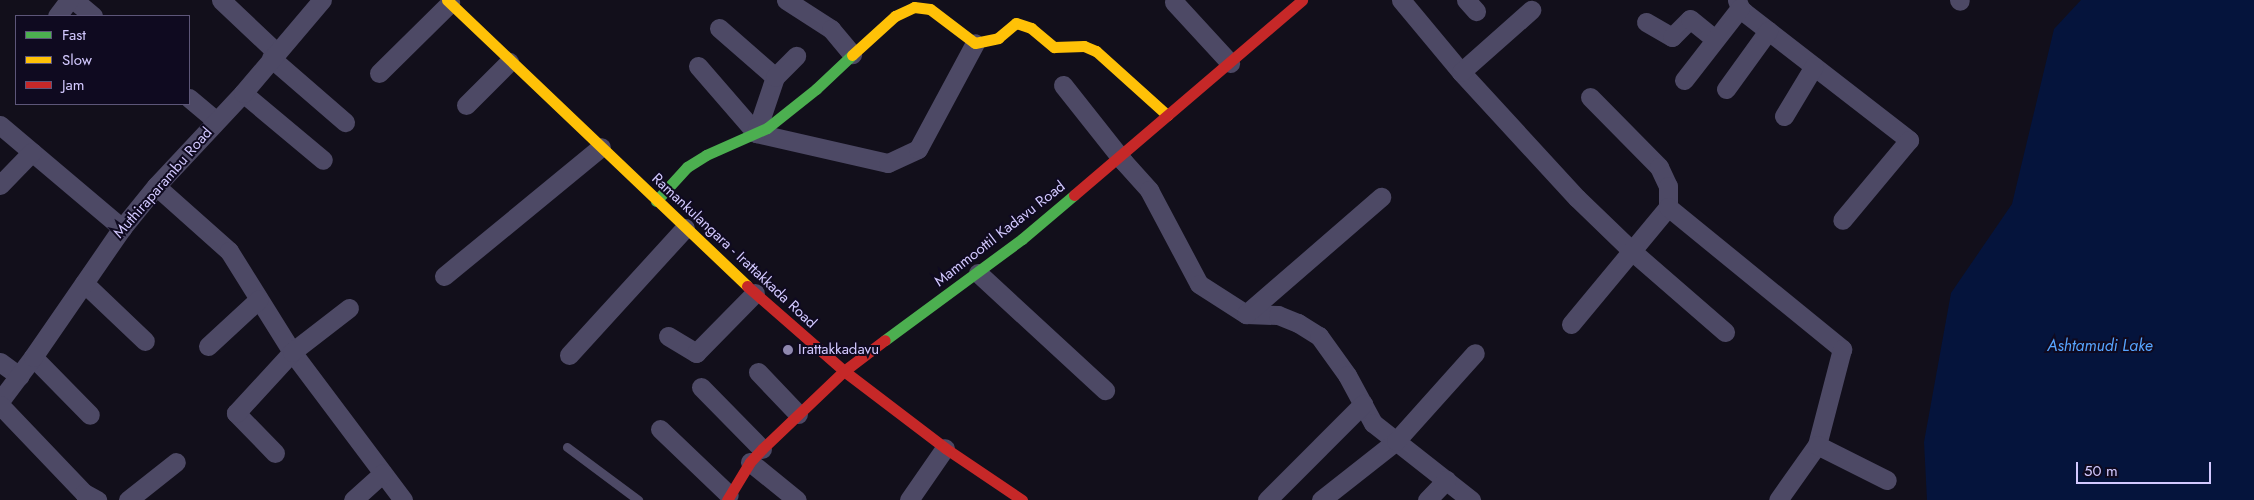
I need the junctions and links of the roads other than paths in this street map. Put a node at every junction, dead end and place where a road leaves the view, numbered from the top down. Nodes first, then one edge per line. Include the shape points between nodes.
1 (69, 0) edge
2 (74, 0) edge
3 (221, 0) edge
4 (322, 0) edge
5 (786, 0) edge
6 (1401, 0) edge
7 (448, 2) edge
8 (1174, 2) dead end
9 (1292, 3) edge
10 (1738, 4) edge
11 (1531, 10) dead end
12 (58, 15) edge
13 (92, 15) edge
14 (1646, 22) dead end
15 (719, 28) dead end
16 (1768, 31) junction
17 (1715, 39) junction
18 (975, 43) junction
19 (852, 54) junction
20 (274, 55) junction
21 (796, 56) dead end
22 (510, 62) junction
23 (1230, 63) junction
24 (698, 66) dead end
25 (1814, 66) junction
26 (1461, 72) junction
27 (379, 73) dead end
28 (775, 77) junction
29 (1684, 80) dead end
30 (1063, 84) dead end
31 (1726, 89) dead end
32 (243, 93) junction
33 (1590, 97) dead end
34 (190, 99) edge
35 (466, 105) dead end
36 (1167, 115) junction
37 (1784, 116) dead end
38 (216, 121) junction
39 (345, 122) dead end
40 (0, 125) edge
41 (756, 132) junction
42 (601, 147) junction
43 (32, 152) junction
44 (1120, 156) junction
45 (323, 160) dead end
46 (0, 184) edge
47 (156, 186) junction
48 (1381, 196) dead end
49 (656, 201) junction
50 (1668, 207) junction
51 (1842, 220) dead end
52 (122, 228) junction
53 (685, 228) junction
54 (1633, 252) junction
55 (978, 273) junction
56 (444, 276) dead end
57 (84, 283) junction
58 (754, 293) junction
59 (259, 299) junction
60 (350, 308) dead end
61 (1246, 314) junction
62 (1571, 324) dead end
63 (1726, 332) dead end
64 (668, 336) dead end
65 (145, 341) dead end
66 (208, 346) dead end
67 (292, 352) junction
68 (1475, 353) dead end
69 (569, 354) dead end
70 (33, 357) junction
71 (0, 362) edge
72 (844, 371) junction
73 (758, 372) dead end
74 (19, 376) junction
75 (701, 387) dead end
76 (1104, 390) dead end
77 (0, 403) edge
78 (1363, 404) junction
79 (798, 414) junction
80 (90, 415) dead end
81 (660, 429) dead end
82 (1396, 441) junction
83 (1817, 445) junction
84 (567, 446) dead end
85 (945, 448) junction
86 (275, 454) dead end
87 (756, 456) junction
88 (176, 462) dead end
89 (383, 473) junction
90 (1446, 480) junction
91 (1887, 480) dead end
92 (728, 498) edge
93 (97, 500) edge
94 (128, 500) edge
95 (353, 500) edge
96 (403, 500) edge
97 (638, 500) edge
98 (797, 500) edge
99 (909, 500) edge
100 (1022, 500) edge
101 (1267, 500) edge
102 (1321, 500) edge
103 (1427, 500) edge
104 (1471, 500) edge
105 (1778, 500) edge

1 - 12 street
2 - 13 street
3 - 20 street
4 - 20 street, Muthiraparambu Road
5 - 19 street via 831,29
6 - 26 street
7 - 22 street, Ramankulangara - Irattakkada Road
7 - 27 street
8 - 23 street
9 - 23 street, Mammoottil Kadavu Road
10 - 16 street
10 - 17 street
11 - 26 street
14 - 17 street via 1672,37 1690,19
15 - 28 street
16 - 25 street
16 - 31 street
17 - 29 street
18 - 19 street via 930,9 914,7 895,16
18 - 36 street via 998,38 1016,23 1031,28 1054,47 1084,46 1096,51
18 - 41 street via 918,148 888,163
19 - 41 street via 816,89 767,128
20 - 32 street, Muthiraparambu Road
20 - 39 street
21 - 28 street
22 - 35 street
22 - 42 street, Ramankulangara - Irattakkada Road
23 - 36 street, Mammoottil Kadavu Road
24 - 41 street
25 - 37 street
25 - 51 street via 1909,140
26 - 54 street via 1571,191
28 - 41 street
30 - 44 street
32 - 38 street, Muthiraparambu Road
32 - 45 street
33 - 50 street via 1659,167 1668,186
34 - 38 street
36 - 44 street, Mammoottil Kadavu Road
38 - 47 street, Muthiraparambu Road
40 - 43 street
41 - 49 street via 687,167
42 - 49 street, Ramankulangara - Irattakkada Road
42 - 56 street
43 - 46 street
43 - 52 street
44 - 55 street, Mammoottil Kadavu Road
44 - 61 street via 1149,190 1199,284
47 - 52 street, Muthiraparambu Road
47 - 59 street via 229,251
48 - 61 street
49 - 53 street, Ramankulangara - Irattakkada Road
50 - 54 street
50 - 83 street via 1842,349
52 - 57 street, Muthiraparambu Road
53 - 58 street, Ramankulangara - Irattakkada Road
53 - 69 street
54 - 62 street
54 - 63 street
55 - 72 street, Mammoottil Kadavu Road
55 - 76 street
57 - 65 street
57 - 70 street, Muthiraparambu Road
58 - 64 street via 696,353
58 - 72 street, Ramankulangara - Irattakkada Road
59 - 66 street
59 - 67 street
60 - 67 street
61 - 78 street via 1278,315 1319,336
67 - 86 street via 236,413
67 - 89 street
68 - 82 street
70 - 74 street, Muthiraparambu Road
70 - 80 street
71 - 74 street
72 - 79 street, Mammoottil Kadavu Road
72 - 85 street, Ramankulangara - Irattakkada Road
73 - 79 street
74 - 77 street, Muthiraparambu Road
75 - 87 street
77 - 93 street via 84,493
78 - 82 street via 1373,424
78 - 101 street
79 - 87 street, Mammoottil Kadavu Road
81 - 92 street
82 - 90 street
82 - 102 street
83 - 91 street
83 - 105 street
84 - 97 lane
85 - 99 street
85 - 100 street, Ramankulangara - Irattakkada Road
87 - 92 street, Mammoottil Kadavu Road
87 - 98 street
88 - 94 street
89 - 95 street
89 - 96 street
90 - 103 street
90 - 104 street

